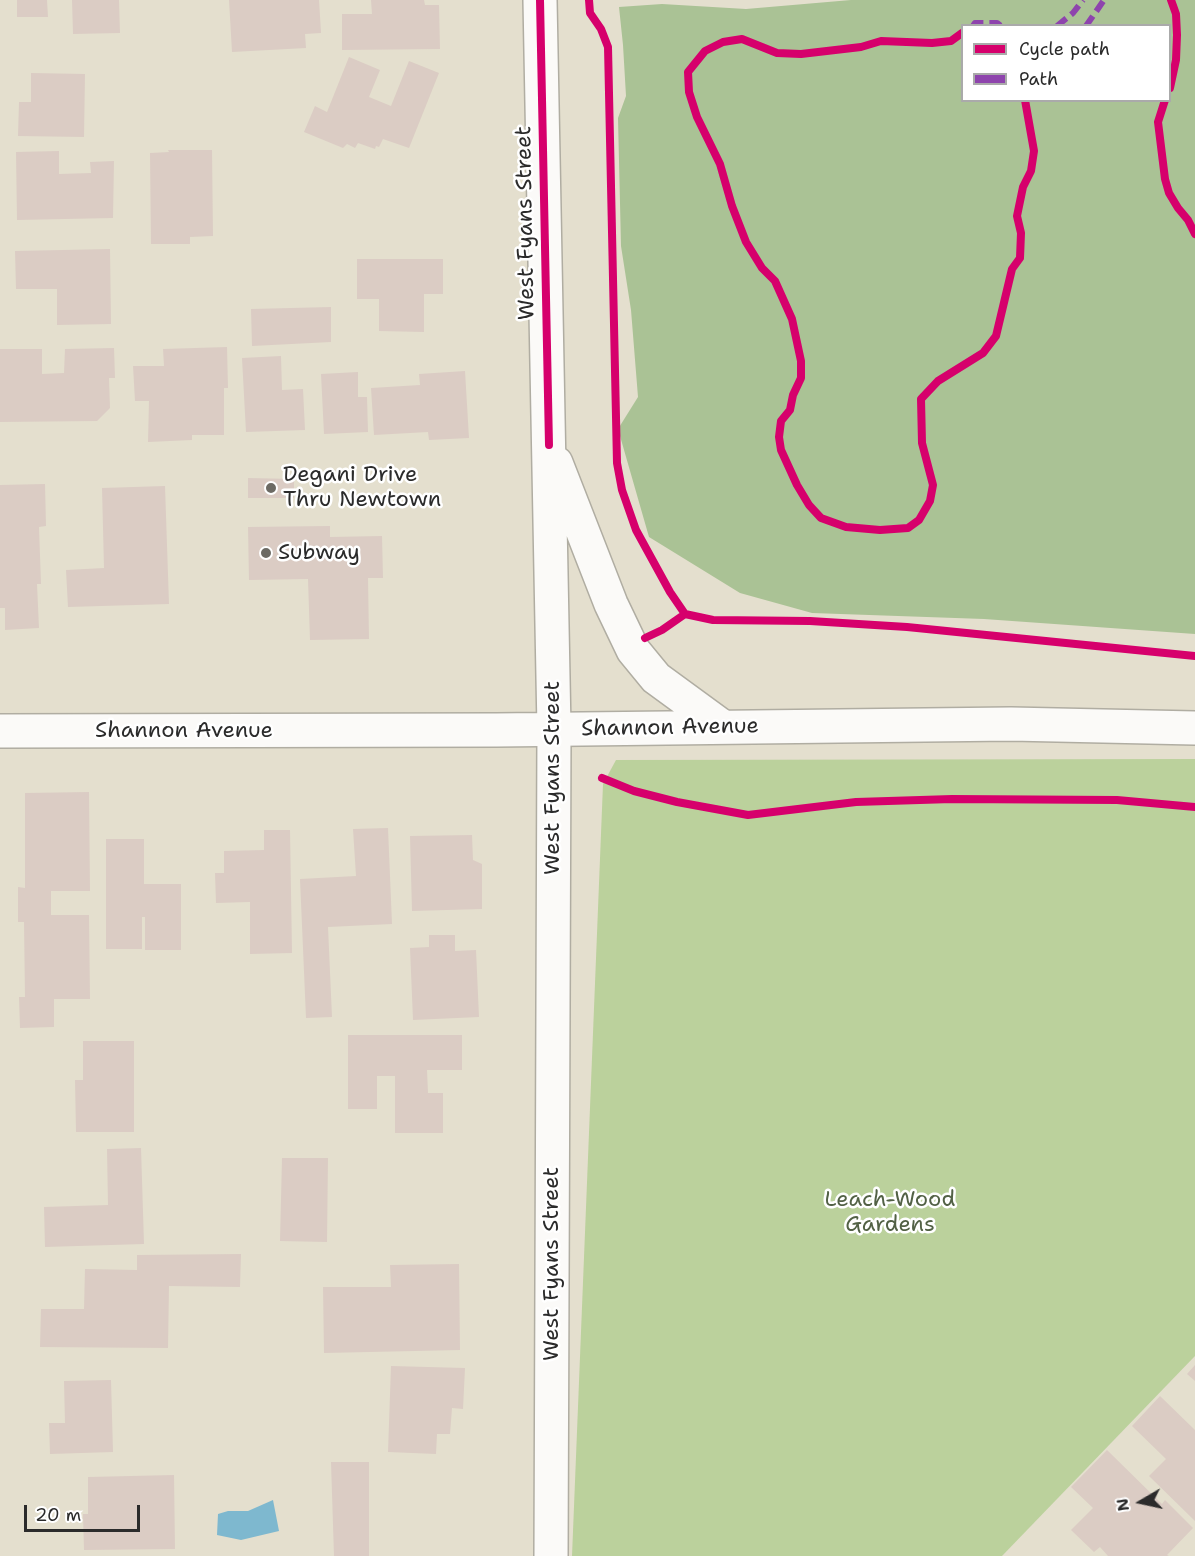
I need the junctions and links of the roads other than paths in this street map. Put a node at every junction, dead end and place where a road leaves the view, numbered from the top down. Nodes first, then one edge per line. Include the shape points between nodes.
1 (540, 0) edge
2 (549, 445) junction
3 (723, 727) junction
4 (1195, 728) edge
5 (554, 729) junction
6 (0, 731) edge
7 (551, 1556) edge

1 - 2 main road, West Fyans Street
2 - 3 main road via 633,650 656,678
2 - 5 main road, West Fyans Street
3 - 4 main road, Shannon Avenue via 1011,724
3 - 5 main road, Shannon Avenue
5 - 6 main road, Shannon Avenue
5 - 7 main road, West Fyans Street

